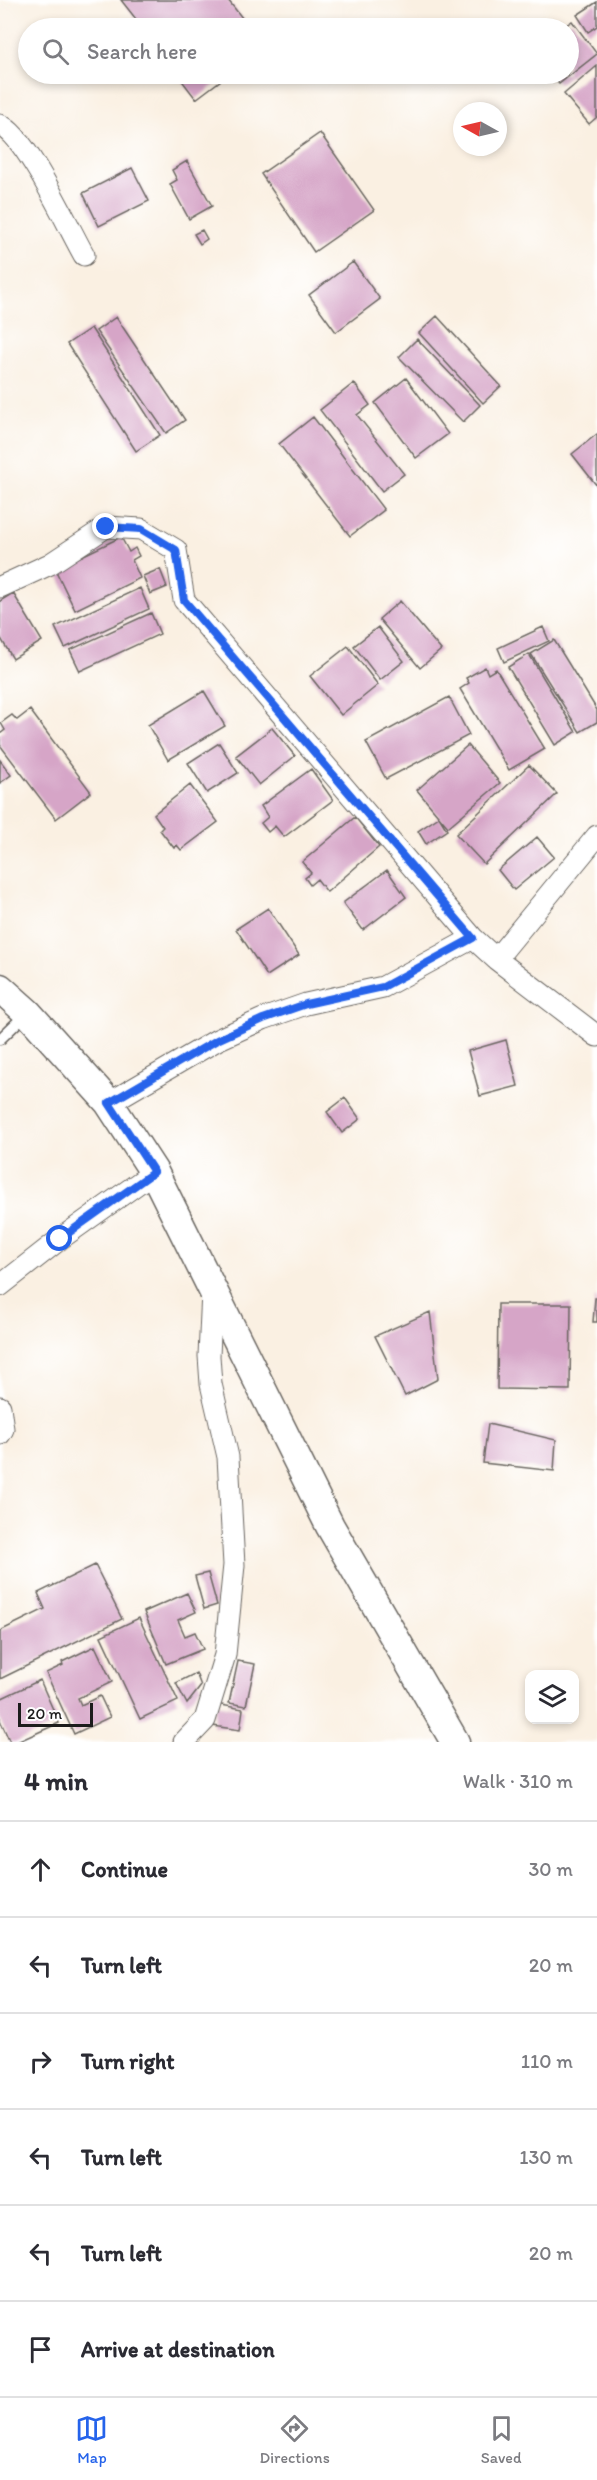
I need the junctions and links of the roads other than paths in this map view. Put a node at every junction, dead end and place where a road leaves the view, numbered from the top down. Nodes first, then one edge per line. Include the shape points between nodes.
1 (0, 125) edge
2 (84, 255) dead end
3 (0, 587) edge
4 (597, 836) edge
5 (473, 938) junction
6 (496, 959) junction
7 (0, 988) edge
8 (28, 1013) junction
9 (597, 1036) edge
10 (0, 1039) edge
11 (109, 1103) junction
12 (154, 1172) junction
13 (0, 1286) edge
14 (212, 1290) junction
15 (0, 1407) edge
16 (0, 1434) edge
17 (447, 1736) edge
18 (184, 1742) edge

1 - 2 street via 25,149
3 - 5 street via 50,564 106,527 141,529 176,550 184,600
4 - 6 street
5 - 6 street
5 - 11 street via 383,987 306,1004 236,1031
6 - 9 street
7 - 8 main road
8 - 10 lane
8 - 11 main road
11 - 12 main road
12 - 13 street
12 - 14 main road
14 - 17 main road via 330,1526
14 - 18 street via 208,1356 228,1457 234,1565 225,1655 205,1720
15 - 16 street

